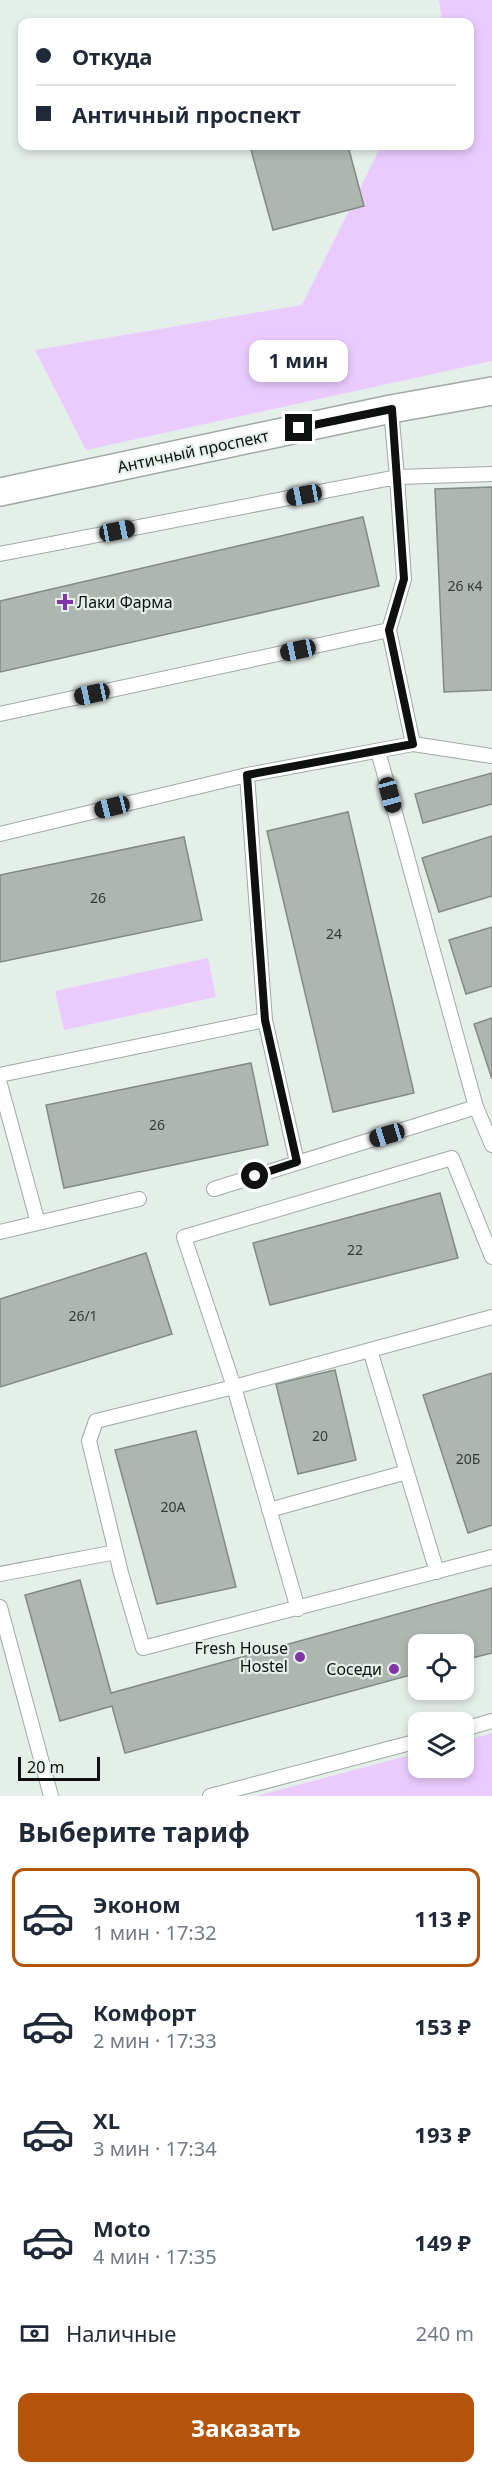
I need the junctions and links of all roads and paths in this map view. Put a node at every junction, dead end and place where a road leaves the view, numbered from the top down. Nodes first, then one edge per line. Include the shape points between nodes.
1 (492, 391) edge
2 (392, 409) junction
3 (492, 474) edge
4 (398, 477) junction
5 (0, 492) edge
6 (0, 554) edge
7 (389, 630) junction
8 (0, 714) edge
9 (413, 744) junction
10 (378, 751) junction
11 (492, 756) edge
12 (247, 775) junction
13 (0, 834) edge
14 (265, 1020) junction
15 (0, 1075) edge
16 (0, 1084) edge
17 (476, 1107) junction
18 (492, 1145) edge
19 (297, 1162) junction
20 (214, 1190) dead end
21 (139, 1199) dead end
22 (38, 1223) junction
23 (0, 1232) edge
24 (492, 1257) edge
25 (492, 1317) edge
26 (370, 1350) junction
27 (234, 1387) junction
28 (407, 1472) junction
29 (269, 1510) junction
30 (116, 1552) junction
31 (492, 1557) edge
32 (437, 1572) junction
33 (0, 1574) edge
34 (0, 1608) edge
35 (298, 1609) junction
36 (492, 1721) edge
37 (474, 1726) edge
38 (408, 1743) edge
39 (51, 1796) edge
40 (210, 1796) edge

1 - 2 street, Античный проспект
2 - 4 lane
2 - 5 street, Античный проспект
3 - 4 lane
4 - 6 lane
4 - 7 lane via 404,579
7 - 8 lane
7 - 9 lane
9 - 10 lane
9 - 11 lane
10 - 12 lane
10 - 17 lane
12 - 13 lane
12 - 14 lane
14 - 15 lane
14 - 19 lane
16 - 22 lane
17 - 18 lane
17 - 19 lane
19 - 20 lane
21 - 22 lane
22 - 23 lane
24 - 27 lane via 452,1158 184,1237
25 - 26 lane
26 - 27 lane
26 - 28 lane
27 - 29 lane
27 - 30 lane via 96,1421 89,1441
28 - 29 lane
28 - 32 lane
29 - 35 lane
30 - 33 lane
30 - 35 lane via 143,1648
31 - 32 lane
32 - 35 lane
34 - 39 lane
36 - 37 lane
38 - 40 lane

